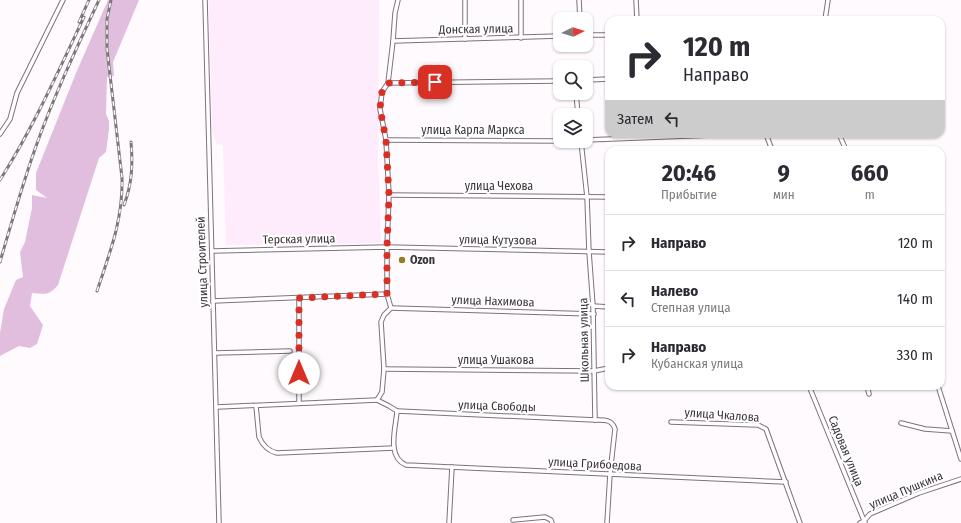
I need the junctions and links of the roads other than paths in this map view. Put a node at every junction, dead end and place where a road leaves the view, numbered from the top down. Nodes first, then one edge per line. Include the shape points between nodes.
1 (63, 0) edge
2 (205, 0) edge
3 (398, 0) edge
4 (465, 0) edge
5 (521, 0) edge
6 (579, 0) edge
7 (636, 0) edge
8 (828, 0) edge
9 (580, 12) edge
10 (636, 16) edge
11 (826, 16) edge
12 (593, 35) edge
13 (605, 35) edge
14 (553, 36) edge
15 (521, 38) junction
16 (465, 39) junction
17 (393, 41) junction
18 (605, 79) edge
19 (553, 80) edge
20 (593, 80) edge
21 (388, 83) junction
22 (0, 134) edge
23 (613, 138) edge
24 (593, 139) edge
25 (386, 140) junction
26 (553, 140) edge
27 (582, 148) edge
28 (389, 195) junction
29 (588, 197) junction
30 (605, 197) edge
31 (387, 247) junction
32 (212, 251) junction
33 (589, 252) junction
34 (605, 252) edge
35 (387, 294) junction
36 (299, 298) junction
37 (213, 301) junction
38 (594, 306) junction
39 (605, 307) edge
40 (391, 308) junction
41 (594, 314) junction
42 (290, 351) dead end
43 (215, 353) junction
44 (384, 369) junction
45 (605, 369) edge
46 (594, 371) junction
47 (811, 390) edge
48 (868, 390) edge
49 (939, 390) edge
50 (869, 394) dead end
51 (377, 400) junction
52 (299, 403) junction
53 (256, 406) junction
54 (217, 407) junction
55 (397, 412) junction
56 (595, 420) junction
57 (671, 422) dead end
58 (901, 423) dead end
59 (952, 431) junction
60 (394, 448) junction
61 (961, 459) edge
62 (452, 466) junction
63 (610, 474) junction
64 (961, 478) edge
65 (786, 482) junction
66 (513, 520) dead end
67 (863, 522) edge
68 (219, 523) edge
69 (449, 523) edge
70 (552, 523) edge
71 (607, 523) edge
72 (800, 523) edge

1 - 22 street via 18,93 10,119
2 - 32 street, улица Строителей
3 - 17 street
4 - 16 street
5 - 15 street
6 - 9 street
7 - 10 street
8 - 11 street
12 - 13 street
14 - 15 street, Донская улица
15 - 16 street, Донская улица
16 - 17 street, Донская улица
17 - 21 street
18 - 20 street
19 - 21 street
21 - 25 street via 382,92 380,108
23 - 24 street
25 - 26 street, улица Карла Маркса
25 - 28 street
27 - 29 street, Школьная улица
28 - 29 street, улица Чехова
28 - 31 street
29 - 30 street, улица Чехова
29 - 33 street, Школьная улица
31 - 32 street, Терская улица
31 - 33 street, улица Кутузова
31 - 35 street
32 - 37 street, улица Строителей
33 - 34 street, улица Кутузова
33 - 38 street, Школьная улица
35 - 36 street
35 - 40 street
36 - 37 street
36 - 52 street
37 - 43 street, улица Строителей
38 - 39 street
38 - 41 street, Школьная улица
40 - 41 street, улица Нахимова
40 - 44 street via 381,322
41 - 46 street, Школьная улица
42 - 43 street
43 - 54 street, улица Строителей
44 - 46 street, улица Ушакова
44 - 51 street via 382,392
45 - 46 street, улица Ушакова
46 - 56 street, Школьная улица
47 - 67 street, Садовая улица
48 - 50 street
49 - 59 street
51 - 52 street
51 - 55 street
52 - 53 street
53 - 54 street
53 - 60 street via 259,437 264,446 272,452 282,454
54 - 68 street, улица Строителей
55 - 56 street, улица Свободы
55 - 60 street
56 - 63 street via 610,421 615,429
57 - 65 street, улица Чкалова via 762,426 766,429
58 - 59 street via 925,429
59 - 61 street
60 - 62 street, улица Грибоедова via 396,457 403,464
62 - 63 street, улица Грибоедова
62 - 69 street
63 - 65 street, улица Грибоедова
63 - 71 street
64 - 67 street, улица Пушкина via 870,514
65 - 72 street, улица Чкалова
66 - 70 street via 545,517

